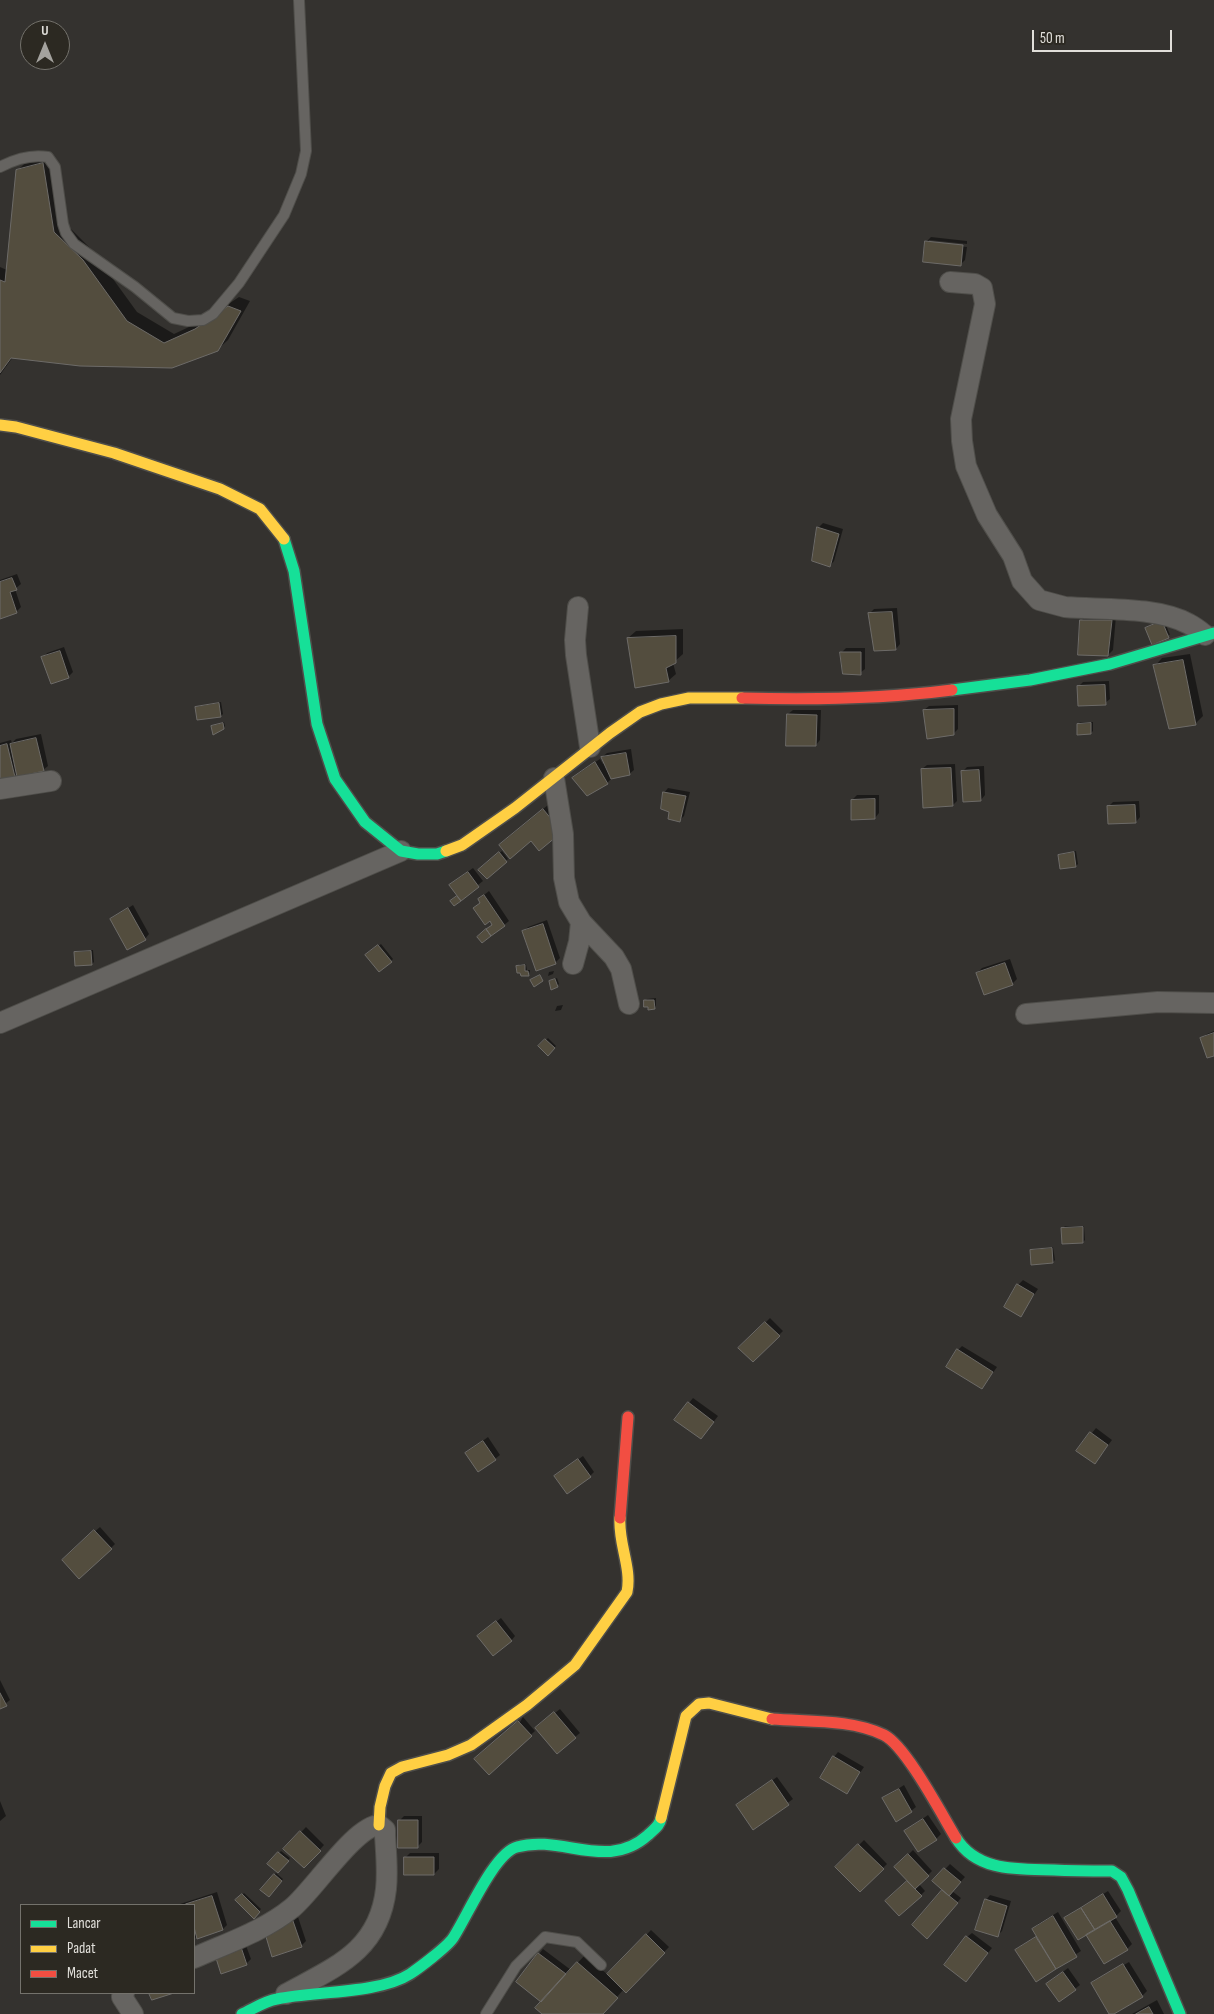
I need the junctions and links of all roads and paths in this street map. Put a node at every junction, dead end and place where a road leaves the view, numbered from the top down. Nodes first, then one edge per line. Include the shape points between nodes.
1 (299, 0) edge
2 (0, 167) edge
3 (950, 282) dead end
4 (0, 425) edge
5 (578, 608) dead end
6 (1210, 634) edge
7 (590, 748) junction
8 (554, 778) junction
9 (51, 781) dead end
10 (0, 789) edge
11 (401, 851) junction
12 (581, 922) junction
13 (573, 964) dead end
14 (1214, 1003) edge
15 (629, 1004) dead end
16 (1026, 1014) dead end
17 (0, 1023) edge
18 (628, 1417) dead end
19 (379, 1825) junction
20 (195, 1958) edge
21 (601, 1965) dead end
22 (124, 1994) edge
23 (276, 1999) junction
24 (133, 2014) edge
25 (242, 2014) edge
26 (486, 2014) edge
27 (1180, 2014) edge

1 - 2 lane via 306,151 301,174 284,215 239,283 213,314 203,320 173,318 135,286 74,244 63,224 55,167 48,157 21,158
3 - 6 street via 975,284 982,288 984,295 985,304 961,419 962,441 969,474 987,515 1013,556 1022,581 1039,600 1065,608 1154,613
4 - 11 main road via 16,426 114,453 220,489 260,509 285,540 294,571 317,724 336,779 364,822
5 - 7 street via 576,655
6 - 7 main road via 1092,667 1030,680 902,696 807,700 689,698 640,712
7 - 8 main road
8 - 11 main road via 462,845 437,854
8 - 12 street via 563,834 566,890
9 - 10 street
11 - 17 street
12 - 13 street via 580,942
12 - 15 street via 614,957 621,969
14 - 16 street via 1158,1002
18 - 19 main road via 619,1531 629,1583 625,1596 575,1665 527,1705 471,1744 448,1755 391,1773 384,1786
19 - 20 street via 369,1826 351,1843 293,1908 251,1933
19 - 23 street via 386,1835 386,1887 383,1906 365,1943 345,1962
21 - 26 lane via 577,1942 545,1937 516,1966
22 - 24 street via 122,1997
23 - 25 main road
23 - 27 main road via 384,1985 410,1974 452,1940 497,1863 515,1847 541,1845 608,1852 628,1849 640,1842 660,1824 686,1716 699,1704 709,1703 770,1719 842,1724 886,1736 905,1754 962,1847 989,1865 1007,1870 1112,1871 1121,1876

